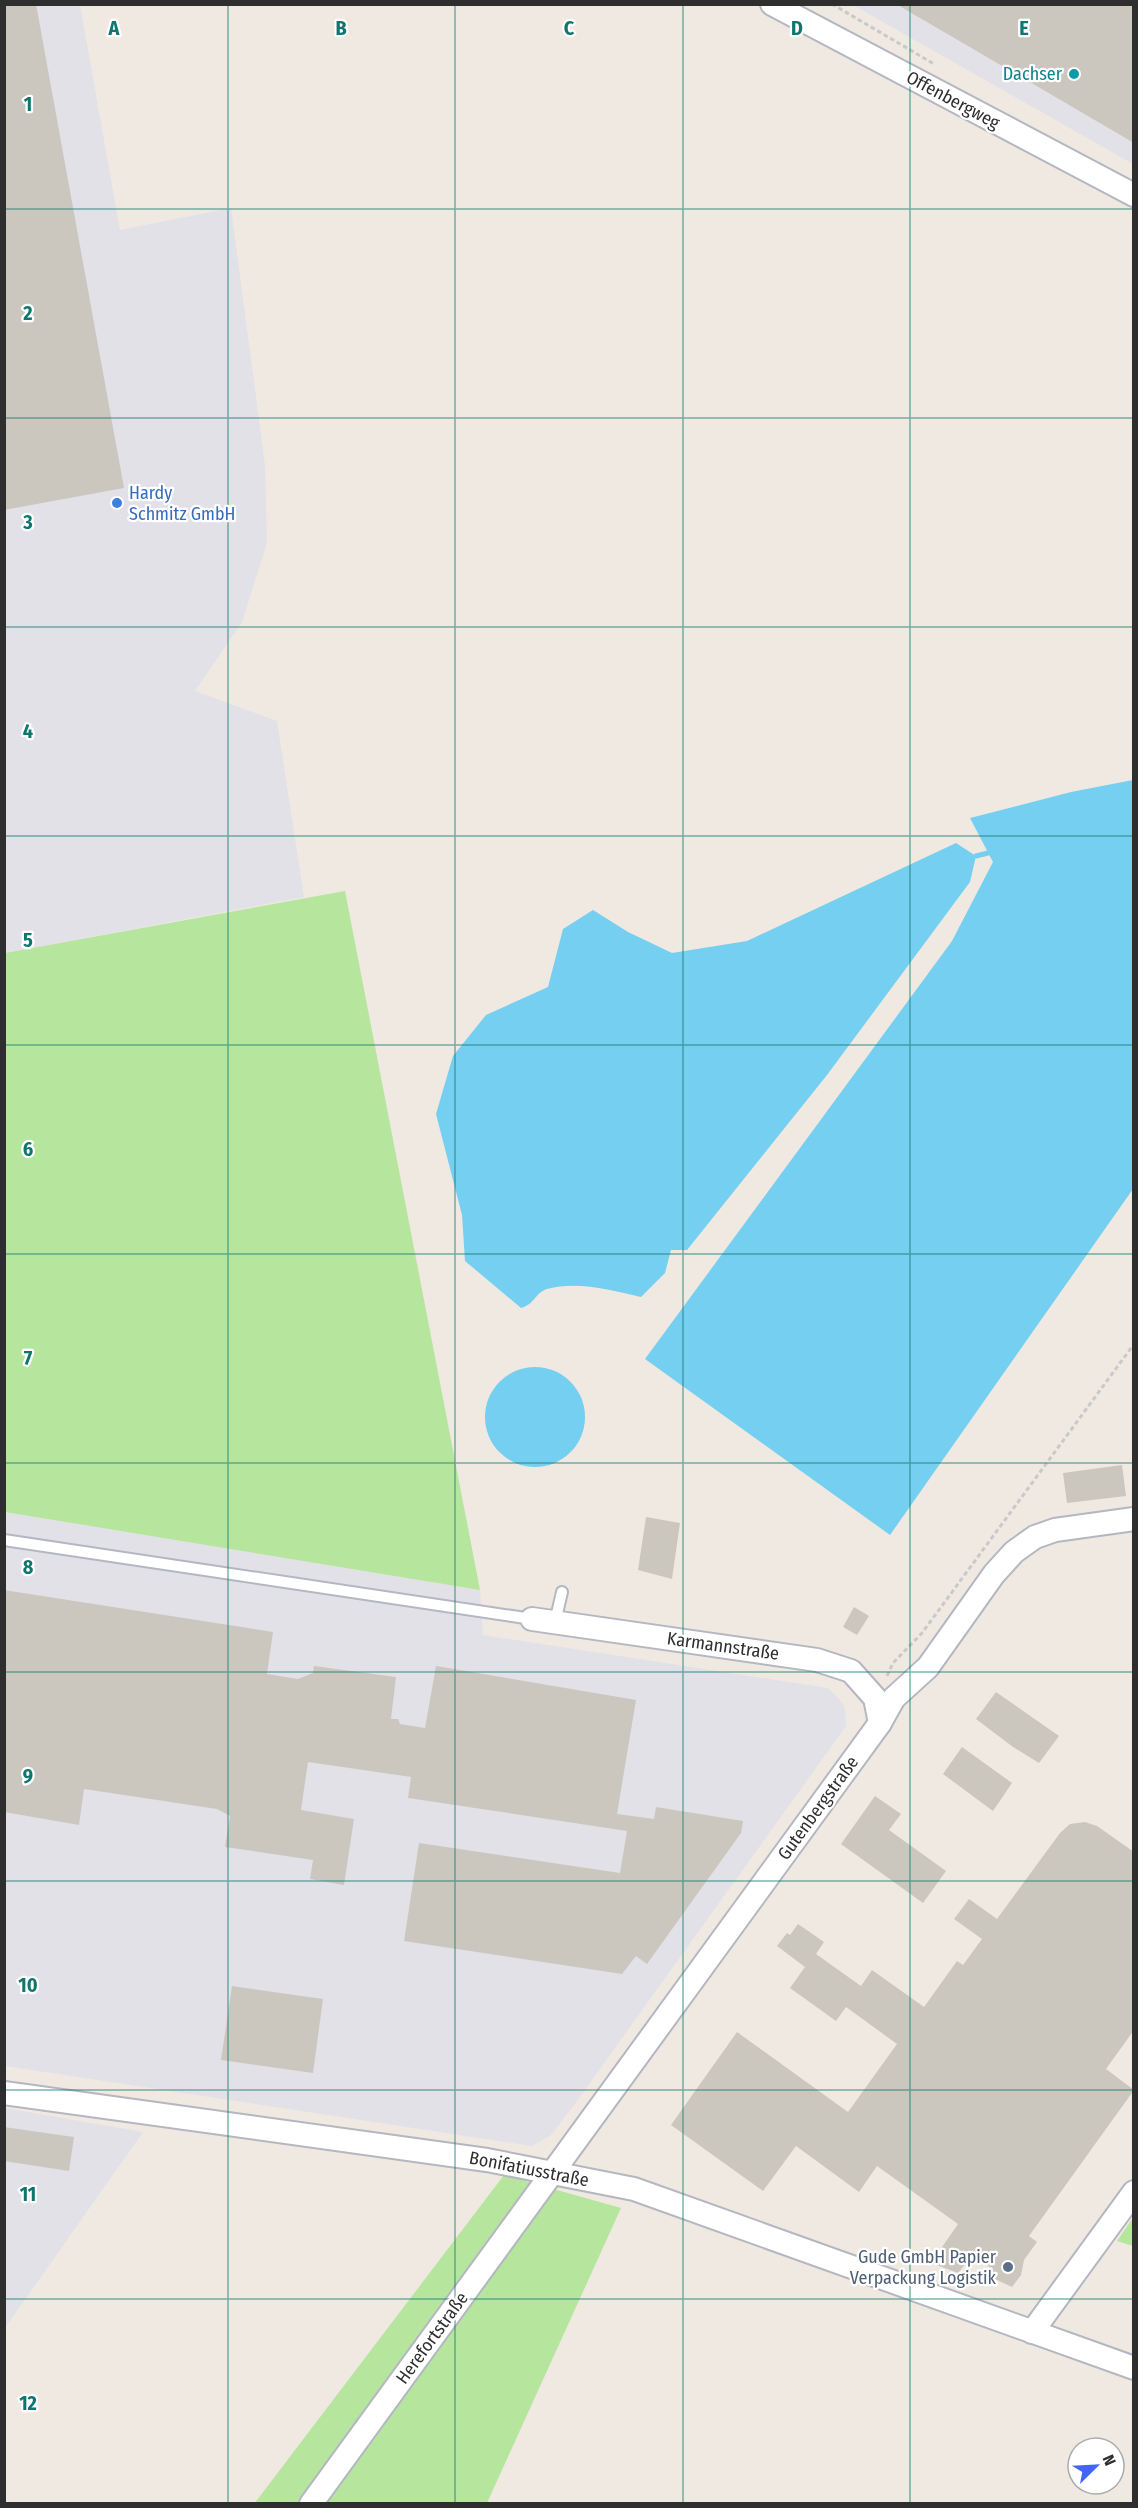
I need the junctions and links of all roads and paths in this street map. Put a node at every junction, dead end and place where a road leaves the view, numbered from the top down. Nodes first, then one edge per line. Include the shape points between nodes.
1 (772, 4) edge
2 (1134, 195) edge
3 (1134, 1344) edge
4 (1134, 1519) edge
5 (4, 1540) edge
6 (562, 1592) dead end
7 (532, 1619) joint
8 (555, 1622) junction
9 (875, 1698) junction
10 (880, 1723) junction
11 (4, 2093) edge
12 (553, 2172) junction
13 (1134, 2192) edge
14 (1032, 2332) junction
15 (1134, 2368) edge
16 (311, 2504) edge

1 - 2 street, Offenbergweg
3 - 9 path via 922,1633 893,1663
4 - 10 street, Gutenbergstraße via 1055,1530 1014,1552 928,1667 894,1698
5 - 7 lane
6 - 8 lane
7 - 8 street, Karmannstraße
8 - 9 street, Karmannstraße via 817,1660 851,1671
9 - 10 street
10 - 12 street, Gutenbergstraße
11 - 12 street, Bonifatiusstraße
12 - 14 street, Bonifatiusstraße via 634,2189
12 - 16 street, Herefortstraße
13 - 14 street
14 - 15 street, Bonifatiusstraße

